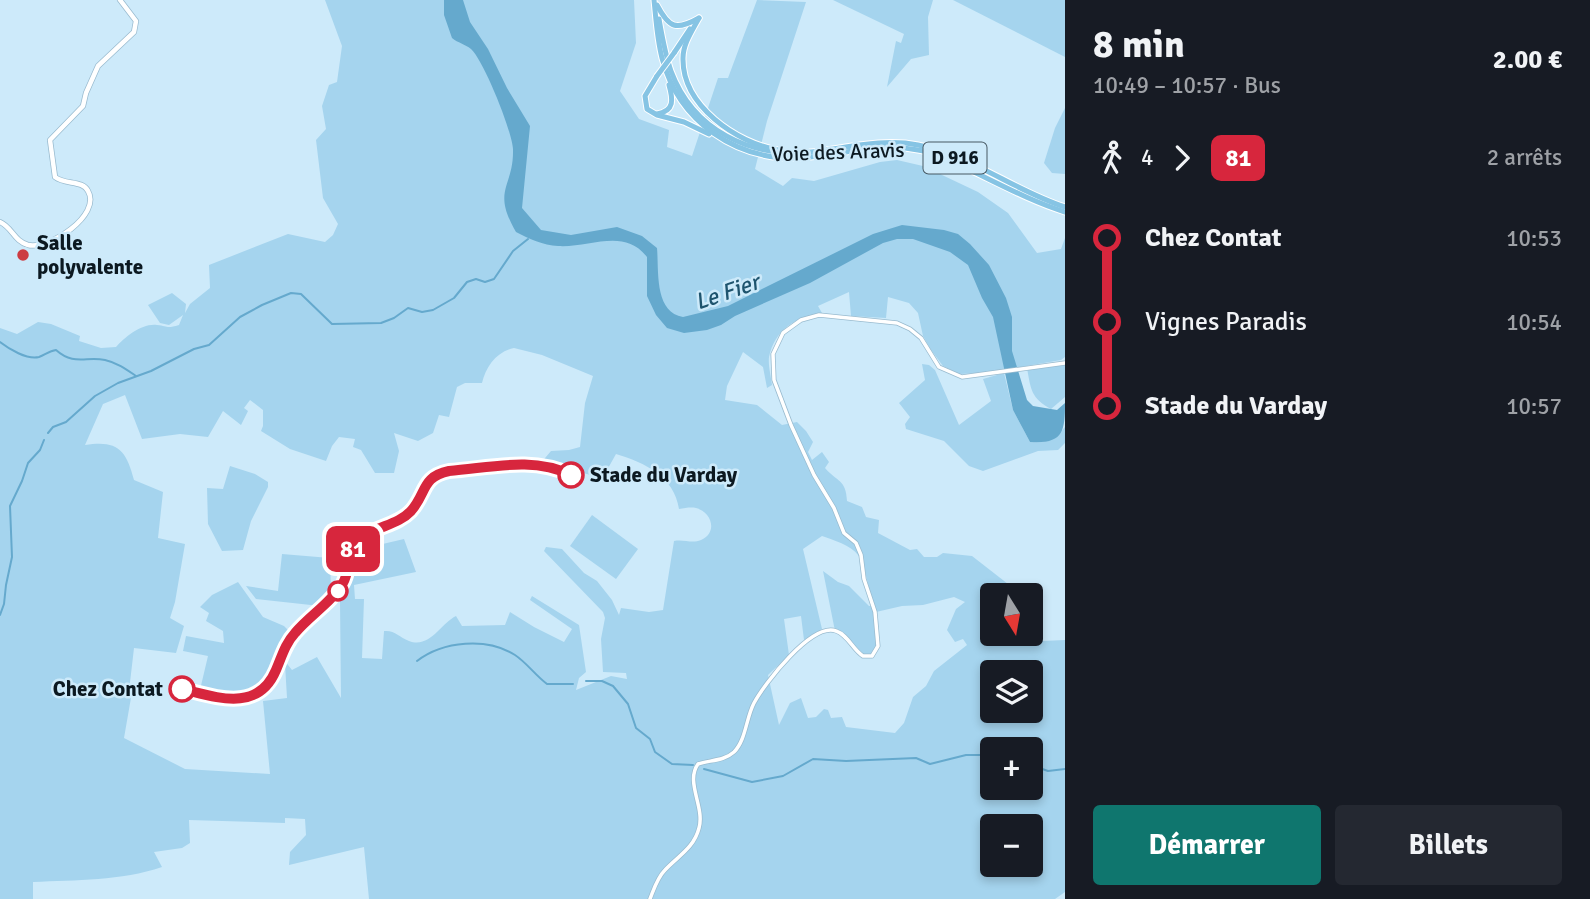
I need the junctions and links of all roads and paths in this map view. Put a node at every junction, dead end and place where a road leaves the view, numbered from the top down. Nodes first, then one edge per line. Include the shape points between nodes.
1 (120, 0) edge
2 (656, 2) edge
3 (699, 18) junction
4 (684, 48) junction
5 (674, 53) junction
6 (665, 67) junction
7 (654, 114) junction
8 (724, 141) junction
9 (805, 152) junction
10 (1065, 210) edge
11 (0, 222) edge
12 (1065, 363) edge
13 (650, 899) edge

1 - 11 main road via 136,26 98,66 83,106 50,140 55,177 88,189 88,212 62,234 37,246 21,242
2 - 3 highway via 674,25
2 - 6 highway, Voie des Aravis / D 916
2 - 9 highway, Voie des Aravis / D 916 via 672,74 700,117 749,147
3 - 4 highway
3 - 5 highway
4 - 5 highway
4 - 9 highway via 688,82 718,122 755,144
5 - 7 highway, bridge via 644,98
6 - 7 highway via 673,102 664,112
6 - 8 highway, Voie des Aravis / D 916 via 688,110
7 - 8 highway
8 - 10 highway, Voie des Aravis / D 916 via 751,153 784,158 880,148 918,149
9 - 10 highway, Voie des Aravis / D 916 via 886,143 921,145
12 - 13 street via 969,377 939,367 918,335 897,323 819,316 801,320 783,333 773,354 774,380 814,475 844,533 856,543 875,610 878,646 872,656 863,656 839,632 829,630 811,637 794,652 754,702 735,751 695,768 700,827 694,842 659,877

